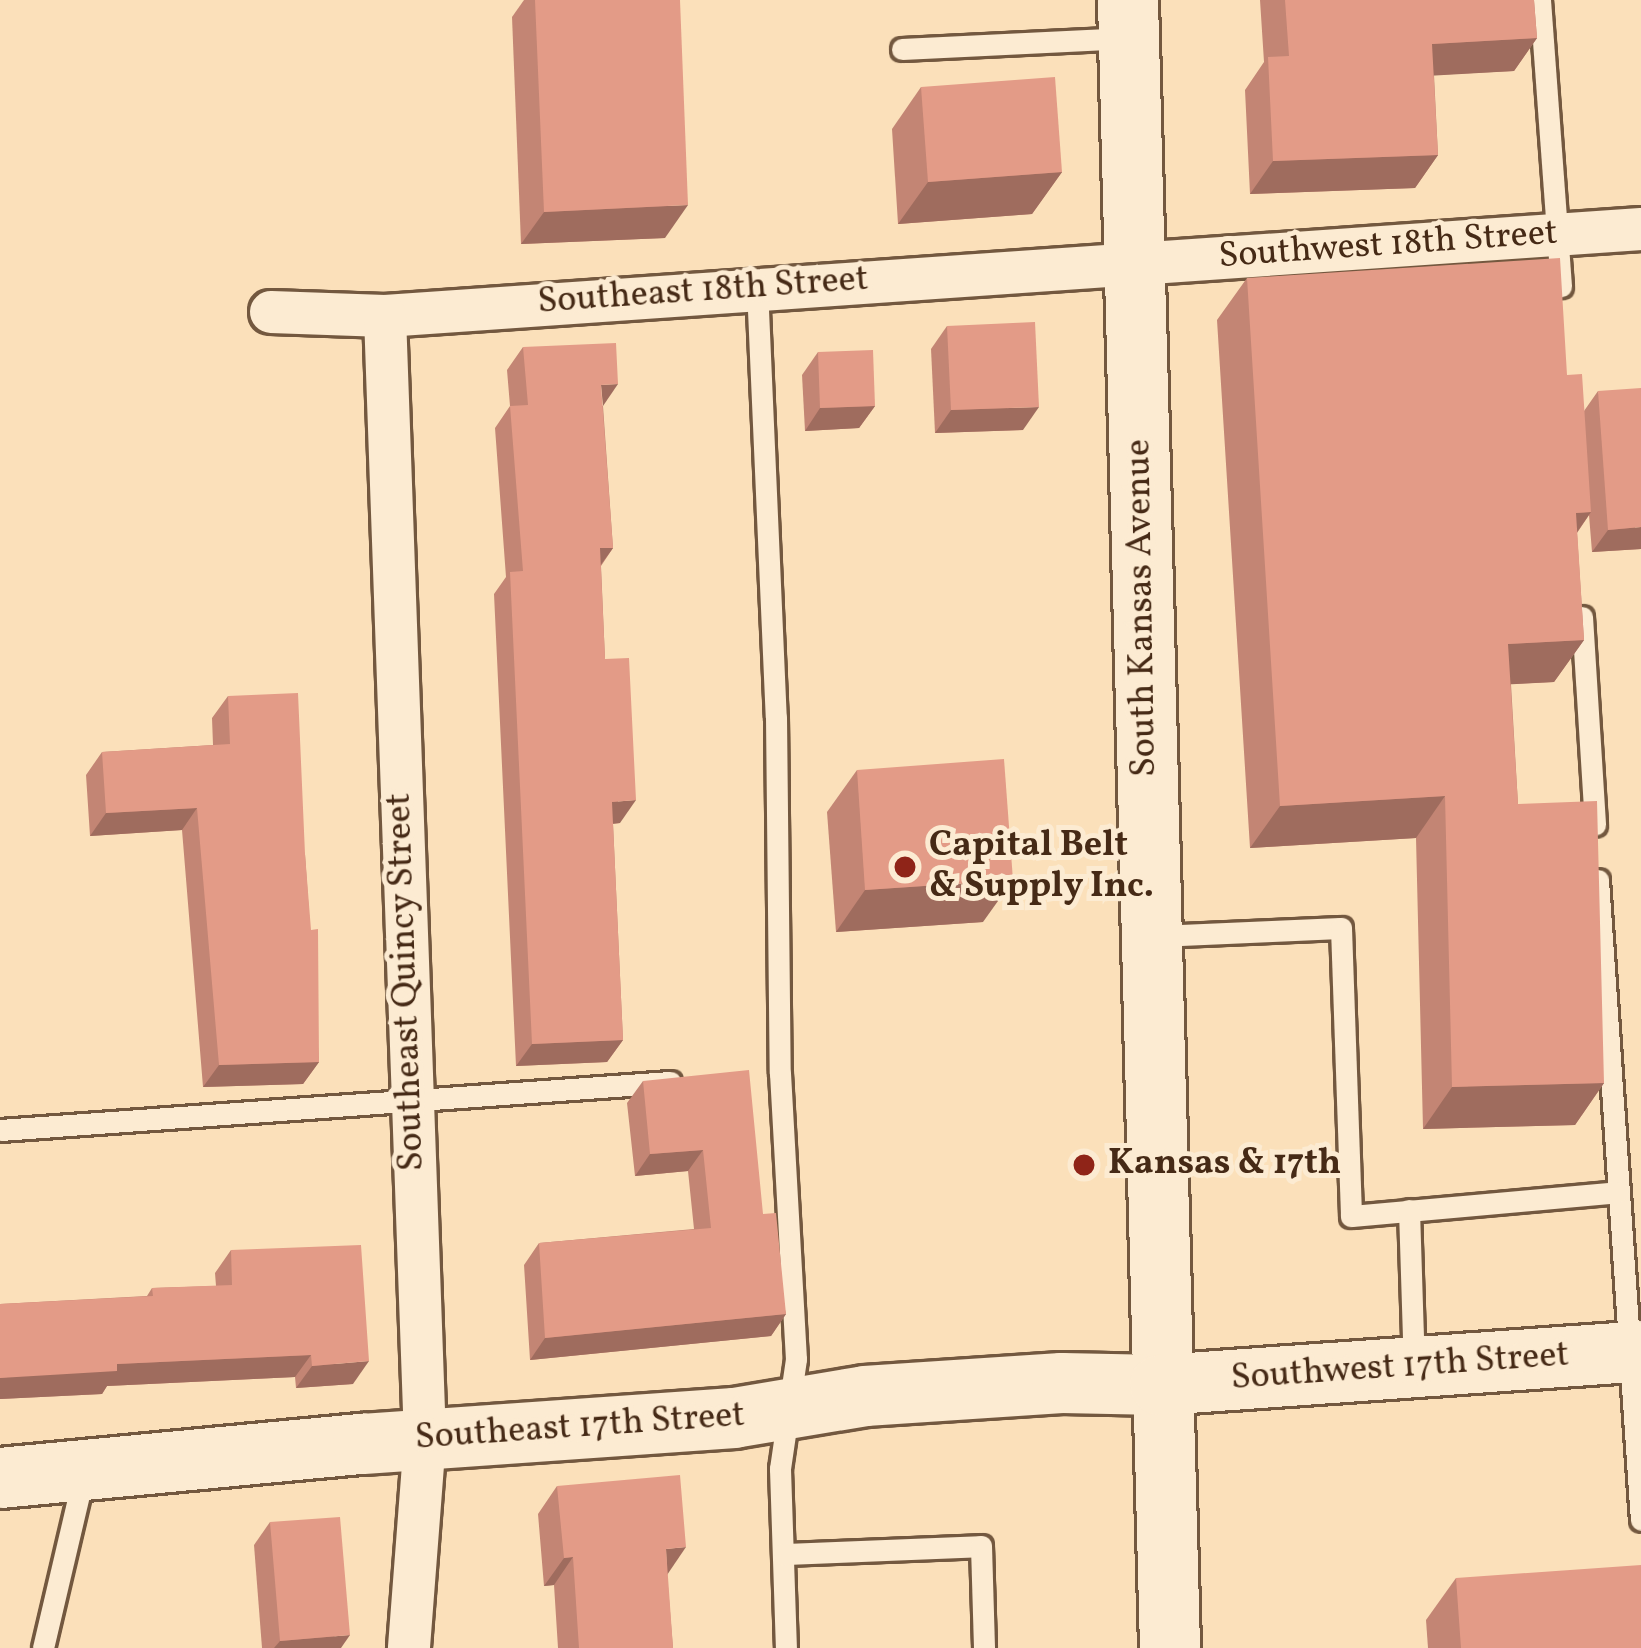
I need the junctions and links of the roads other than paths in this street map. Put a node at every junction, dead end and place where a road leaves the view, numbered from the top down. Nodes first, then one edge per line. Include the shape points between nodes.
1 (1540, 0) edge
2 (1128, 19) edge
3 (902, 49) dead end
4 (1641, 229) edge
5 (1557, 235) junction
6 (1135, 262) junction
7 (757, 287) junction
8 (1562, 307) edge
9 (271, 312) dead end
10 (386, 316) junction
11 (1580, 594) edge
12 (1150, 936) junction
13 (688, 1081) edge
14 (410, 1102) junction
15 (0, 1130) edge
16 (1618, 1192) junction
17 (1409, 1210) junction
18 (1635, 1351) edge
19 (1414, 1368) junction
20 (1160, 1385) junction
21 (788, 1410) junction
22 (425, 1439) junction
23 (85, 1472) junction
24 (0, 1478) edge
25 (1641, 1520) edge
26 (784, 1554) junction
27 (44, 1648) edge
28 (409, 1648) edge
29 (786, 1648) edge
30 (984, 1648) edge
31 (1170, 1648) edge

1 - 5 lane
2 - 3 lane
2 - 6 main road, South Kansas Avenue
4 - 5 street, Southwest 18th Street
5 - 6 street, Southwest 18th Street
5 - 8 lane
6 - 7 street, Southeast 18th Street
6 - 12 main road, South Kansas Avenue
7 - 10 street, Southeast 18th Street
7 - 21 lane via 776,718 768,1074 796,1359
9 - 10 street, Southeast 18th Street
10 - 14 street, Southeast Quincy Street
11 - 16 lane
12 - 17 lane via 1340,928 1351,1216
12 - 20 main road, South Kansas Avenue
13 - 14 lane
14 - 15 lane
14 - 22 street, Southeast Quincy Street
16 - 17 lane
16 - 18 lane
17 - 19 lane
18 - 19 main road, Southwest 17th Street
18 - 25 lane
19 - 20 main road, Southwest 17th Street
20 - 21 main road, Southeast 17th Street via 865,1396
20 - 31 main road, South Kansas Avenue
21 - 22 main road, Southeast 17th Street
21 - 26 lane via 780,1469
22 - 23 main road, Southeast 17th Street
22 - 28 street, Southeast Quincy Street
23 - 24 main road, Southeast 17th Street
23 - 27 lane
26 - 29 lane
26 - 30 lane via 981,1546

